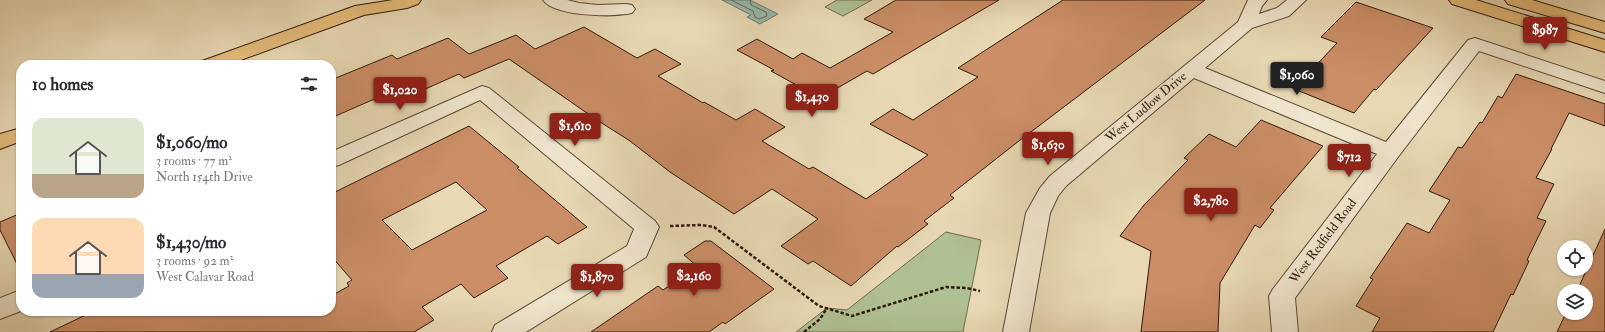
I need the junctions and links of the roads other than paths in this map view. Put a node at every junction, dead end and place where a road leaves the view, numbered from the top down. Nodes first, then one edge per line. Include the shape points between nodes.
1 (412, 0) edge
2 (552, 0) edge
3 (1258, 0) edge
4 (1297, 0) edge
5 (1458, 0) edge
6 (1514, 0) edge
7 (368, 5) edge
8 (626, 9) dead end
9 (1246, 24) junction
10 (1605, 28) edge
11 (1605, 46) edge
12 (222, 60) edge
13 (1192, 70) junction
14 (1605, 88) edge
15 (16, 136) edge
16 (0, 142) edge
17 (1390, 152) junction
18 (336, 158) edge
19 (16, 302) edge
20 (0, 309) edge
21 (506, 332) edge
22 (1016, 332) edge
23 (1285, 332) edge

1 - 7 main road via 401,4
2 - 8 street via 590,10
3 - 9 street, West Ludlow Drive
4 - 9 street, West Ludlow Drive via 1283,12
5 - 11 main road
6 - 10 main road
7 - 12 main road
9 - 13 street, West Ludlow Drive
13 - 17 street
13 - 22 street, West Ludlow Drive via 1058,181 1048,193 1038,213
14 - 17 street, West Redfield Road via 1475,44
15 - 16 main road
17 - 23 street, West Redfield Road via 1282,296
18 - 21 street via 482,92 647,227 637,251
19 - 20 street

